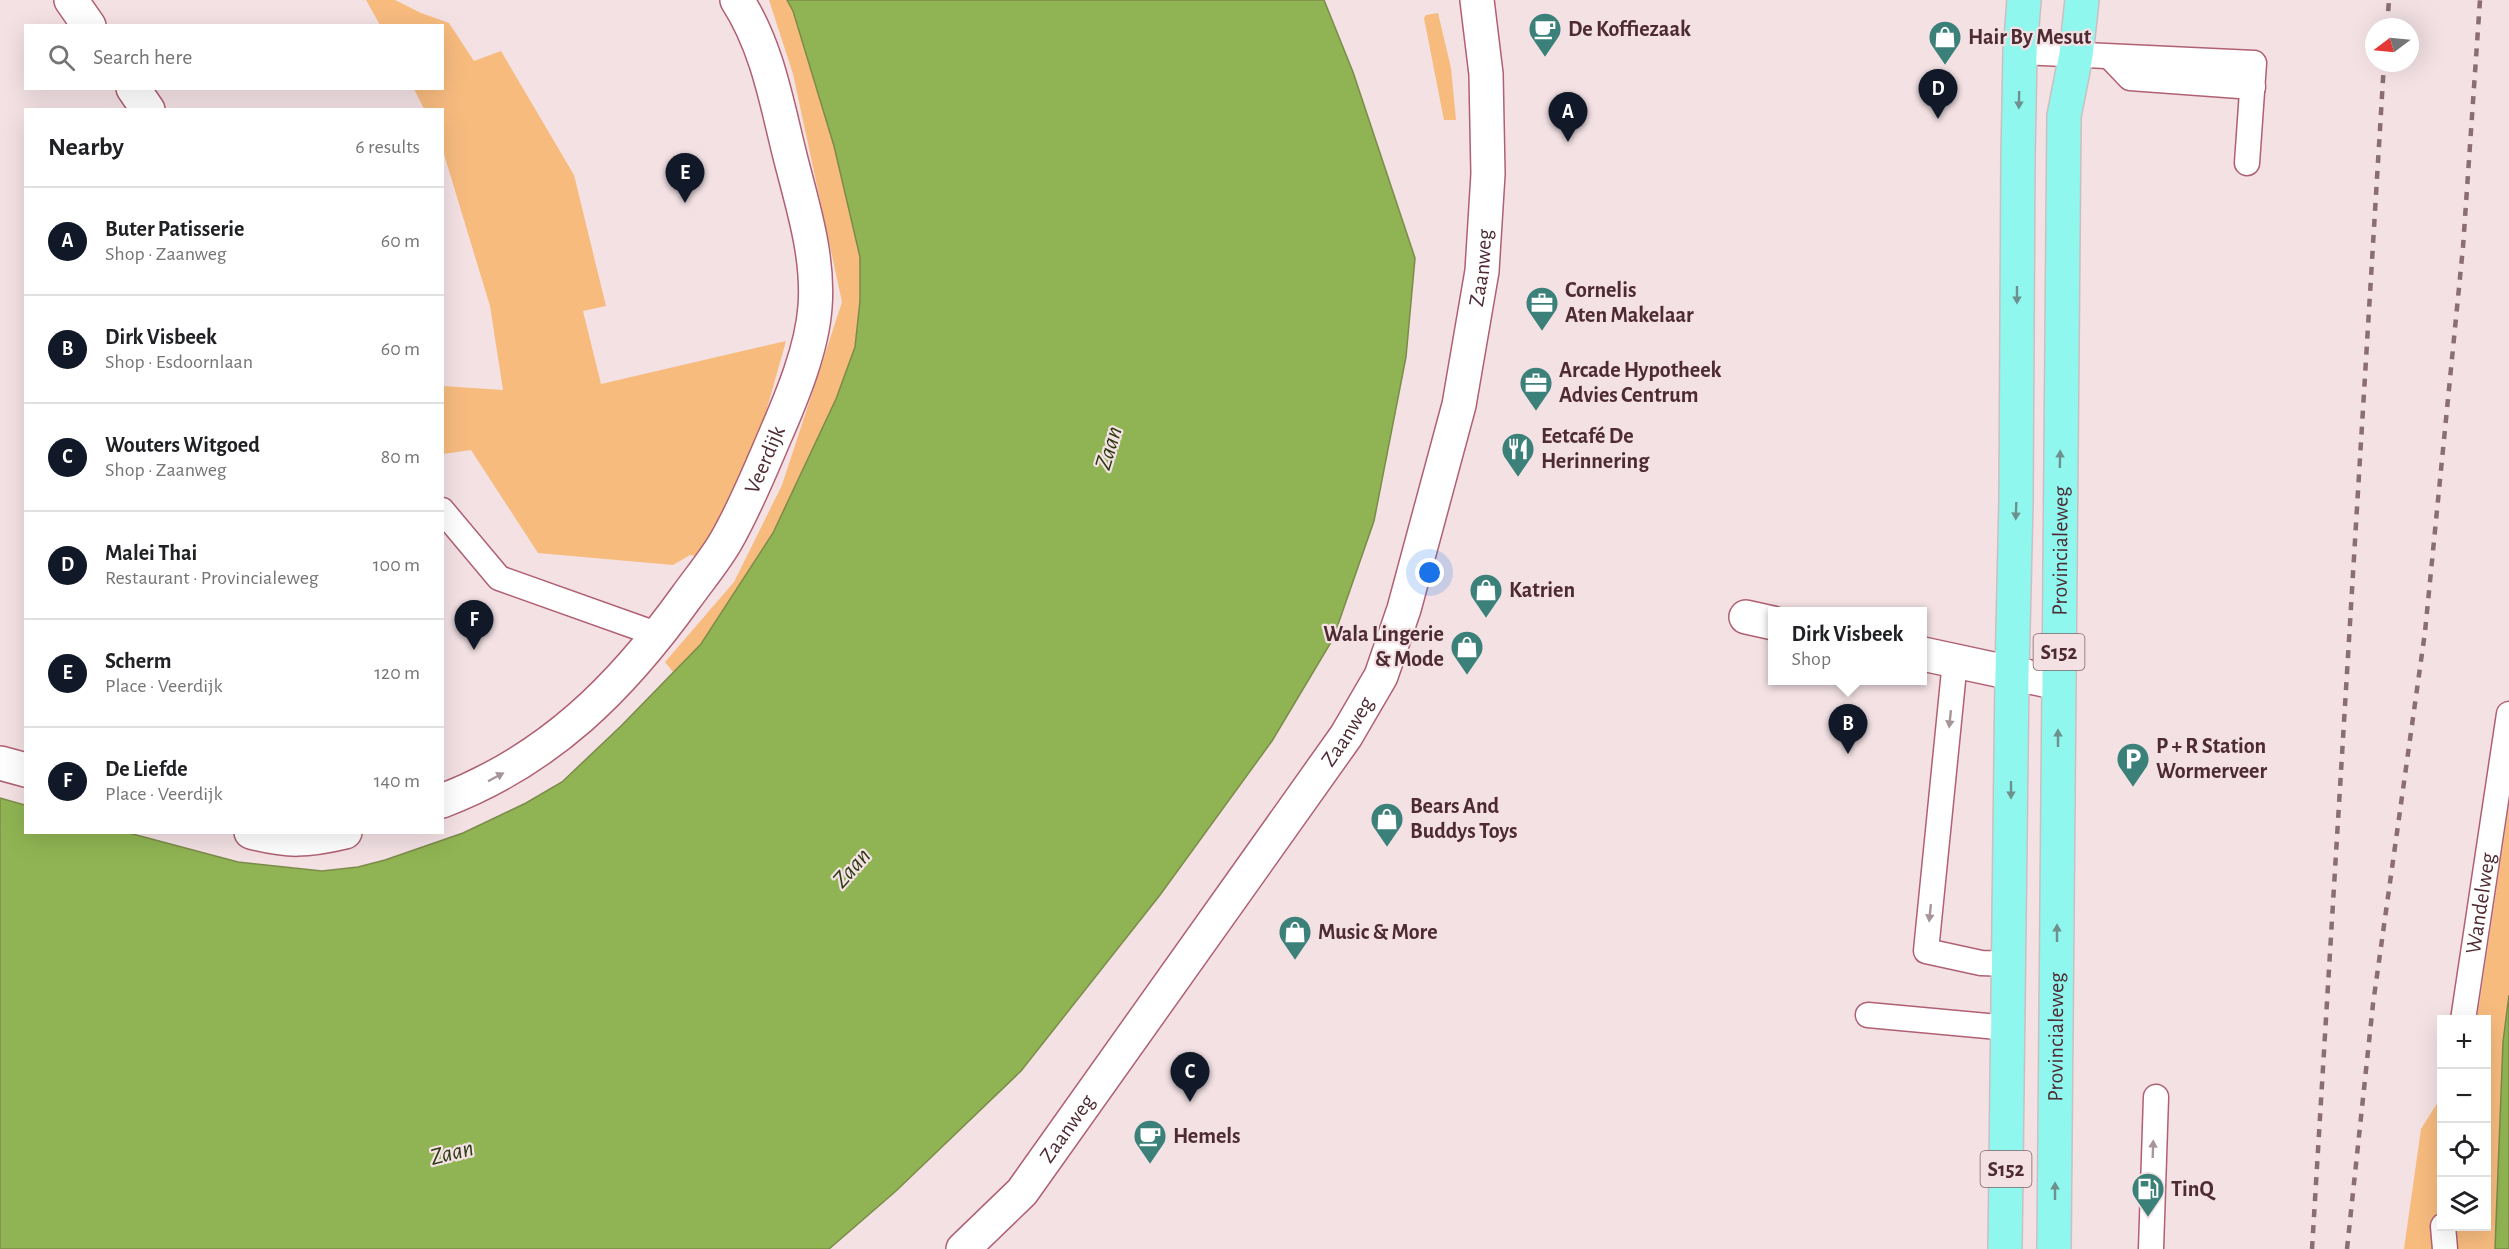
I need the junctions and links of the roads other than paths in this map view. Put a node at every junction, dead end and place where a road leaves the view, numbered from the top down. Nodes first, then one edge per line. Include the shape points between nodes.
1 (71, 0) edge
2 (737, 0) edge
3 (1477, 0) edge
4 (2024, 0) edge
5 (2082, 0) edge
6 (88, 24) edge
7 (2020, 52) junction
8 (2076, 55) junction
9 (134, 90) edge
10 (147, 108) edge
11 (2247, 163) dead end
12 (444, 512) edge
13 (659, 635) junction
14 (1927, 655) edge
15 (1955, 661) junction
16 (2012, 673) junction
17 (2058, 683) junction
18 (2509, 714) edge
19 (0, 763) edge
20 (24, 769) edge
21 (444, 800) edge
22 (259, 834) edge
23 (336, 834) edge
24 (2010, 964) junction
25 (1868, 1015) dead end
26 (2464, 1015) edge
27 (2008, 1028) junction
28 (2156, 1096) dead end
29 (2443, 1231) edge
30 (963, 1249) edge
31 (2005, 1249) edge
32 (2054, 1249) edge
33 (2151, 1249) edge
34 (2445, 1249) edge

1 - 6 street
2 - 13 street, Veerdijk via 768,67 810,237 815,309 798,378 748,498 725,543
3 - 30 street, Zaanweg via 1486,74 1488,174 1482,271 1459,405 1422,548 1381,676 1346,736 1022,1192
4 - 7 main road, Provincialeweg / S152
5 - 8 main road, Provincialeweg / S152
7 - 8 lane
7 -> 16 main road, Provincialeweg / S152
8 - 11 lane via 2110,57 2130,78 2253,87
17 -> 8 main road, Provincialeweg / S152 via 2064,116
9 - 10 street
12 - 13 lane via 499,578
21 -> 13 street, Veerdijk via 520,764 563,733 623,678
14 - 15 street
15 - 16 street
15 -> 24 lane via 1926,951 1981,963
16 - 17 street
16 -> 24 main road, Provincialeweg / S152
32 -> 17 main road, Provincialeweg / S152
18 - 26 lane, Wandelweg
19 - 20 street
22 - 23 street via 311,840
24 - 27 main road, Provincialeweg / S152
25 - 27 lane
27 - 31 main road, Provincialeweg / S152
33 -> 28 lane
29 - 34 lane

